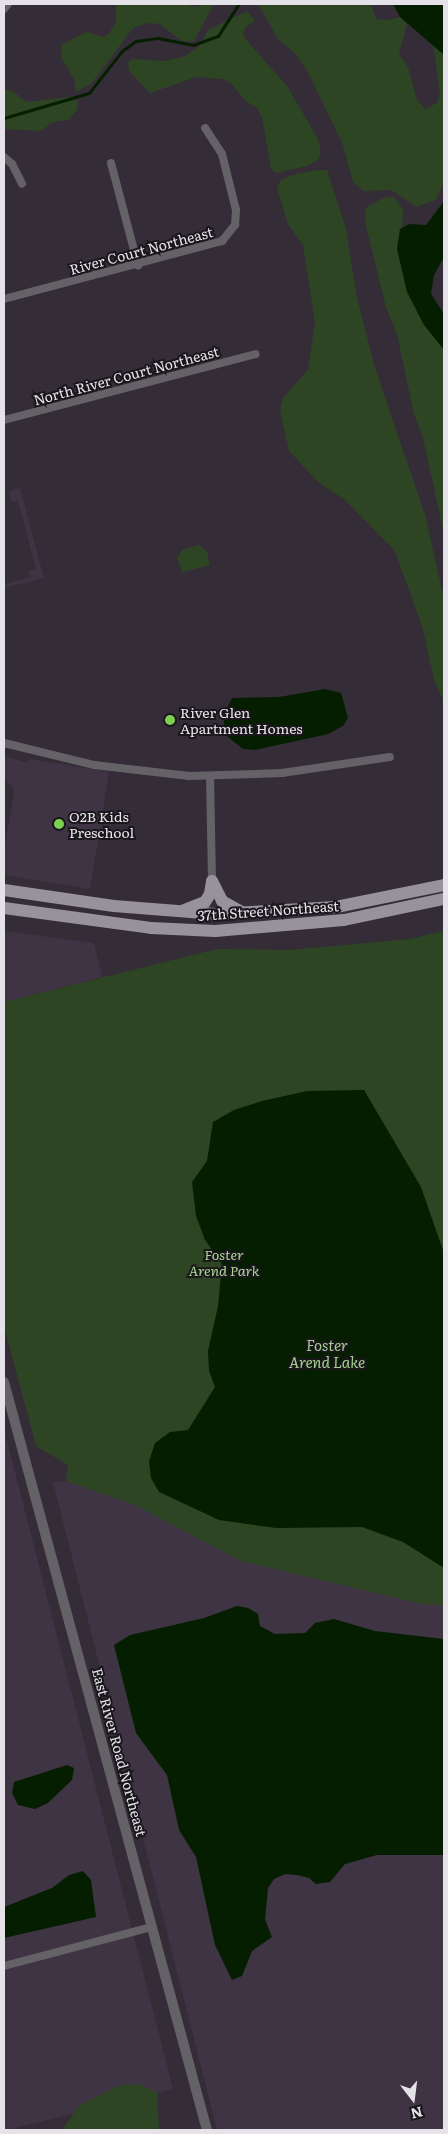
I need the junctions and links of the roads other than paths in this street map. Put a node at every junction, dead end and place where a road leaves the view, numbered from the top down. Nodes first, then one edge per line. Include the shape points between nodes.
1 (8, 4) edge
2 (4, 9) edge
3 (205, 128) dead end
4 (4, 157) edge
5 (111, 163) dead end
6 (22, 184) dead end
7 (138, 265) junction
8 (4, 299) edge
9 (255, 354) dead end
10 (4, 420) edge
11 (4, 743) edge
12 (390, 757) dead end
13 (210, 776) junction
14 (212, 881) junction
15 (444, 885) edge
16 (4, 890) edge
17 (444, 899) edge
18 (4, 908) edge
19 (155, 910) junction
20 (244, 913) junction
21 (4, 1382) edge
22 (152, 1927) junction
23 (4, 1966) edge
24 (207, 2130) edge

1 - 2 street
3 - 7 street, River Court Northeast via 219,148 229,183 236,210 232,231 216,244
4 - 6 street via 12,164
5 - 7 street
7 - 8 street, River Court Northeast
9 - 10 street, North River Court Northeast
11 - 13 street via 94,765 151,773
12 - 13 street via 282,774
13 - 14 street
14 - 19 main road via 209,897 199,906 184,910
14 - 20 main road via 220,899
15 - 20 main road, 37th Street Northeast via 336,906
16 - 19 main road, 37th Street Northeast
17 - 18 main road, 37th Street Northeast via 344,920 215,931 151,928
19 - 20 main road, 37th Street Northeast
21 - 22 street, East River Road Northeast
22 - 23 street
22 - 24 street, East River Road Northeast

